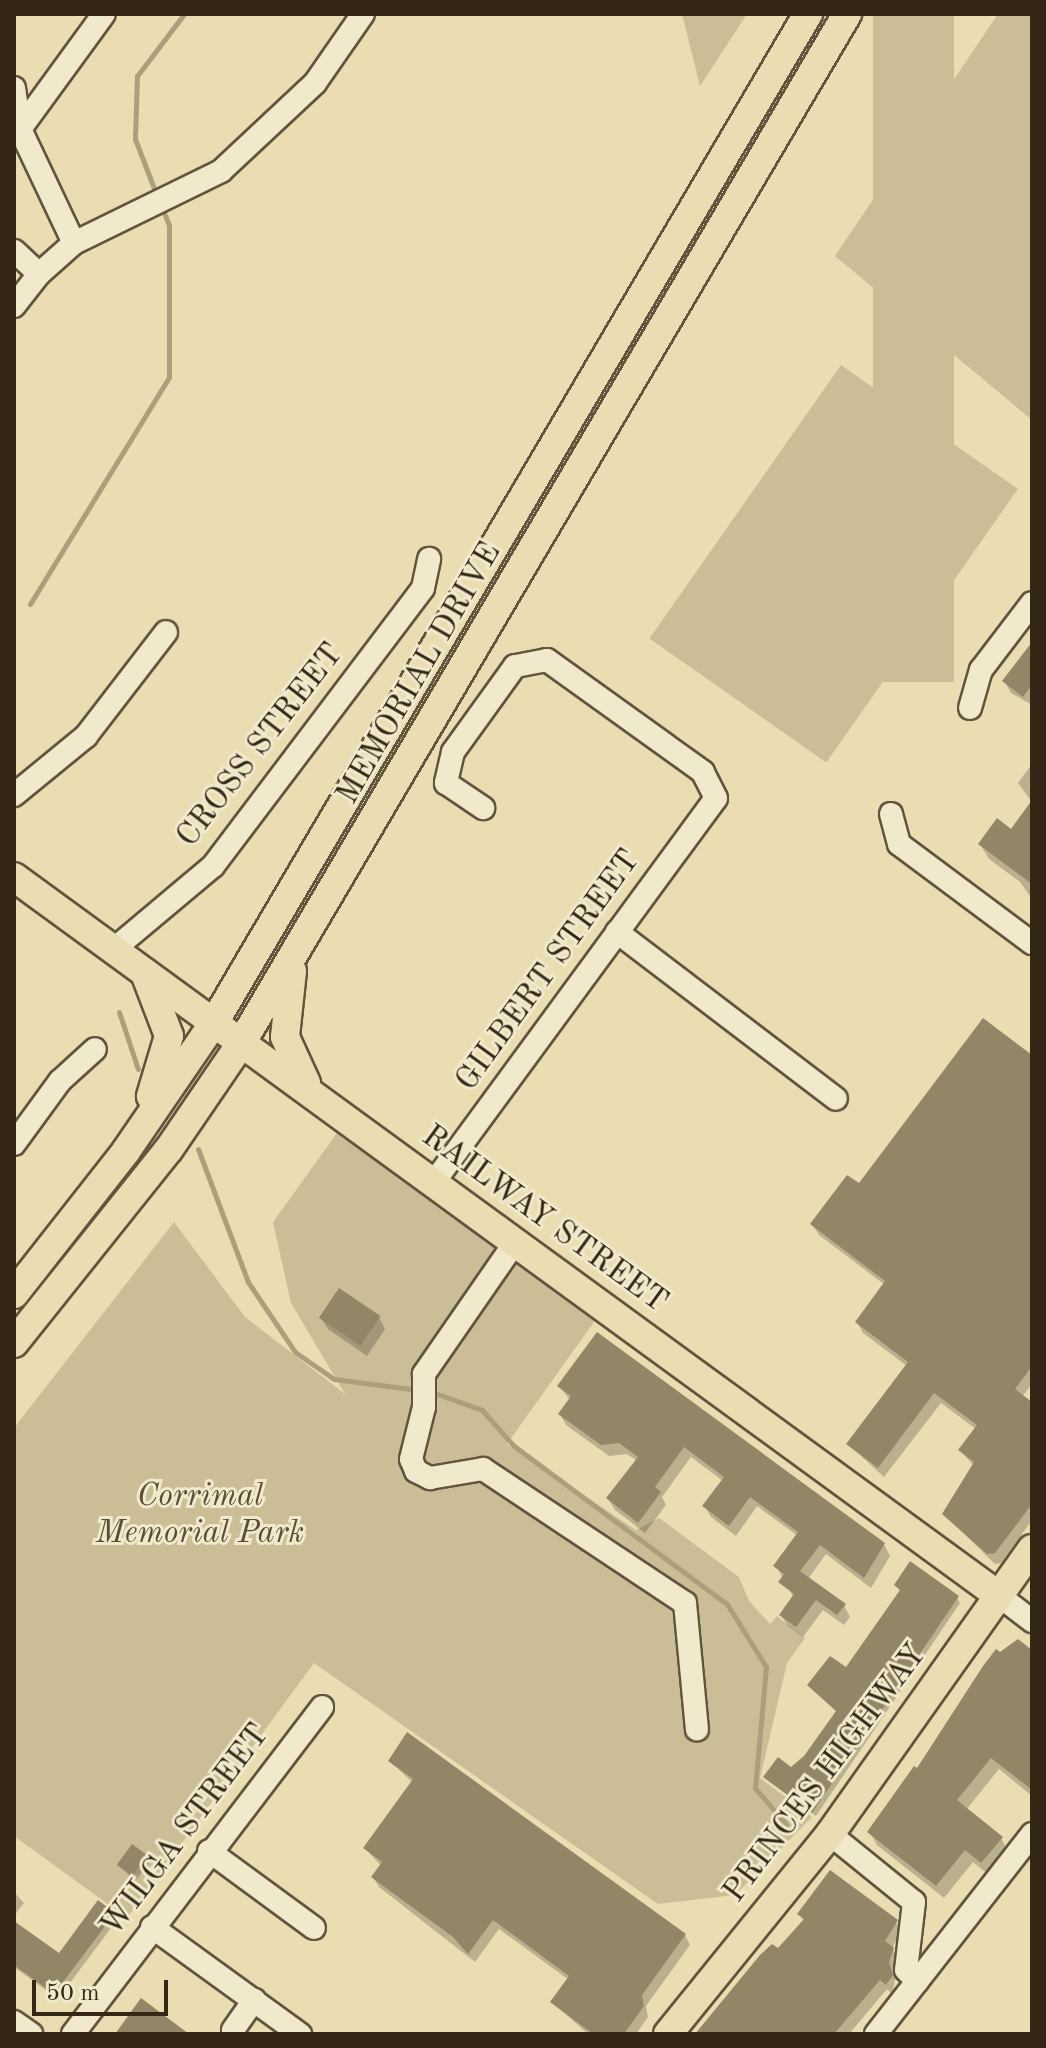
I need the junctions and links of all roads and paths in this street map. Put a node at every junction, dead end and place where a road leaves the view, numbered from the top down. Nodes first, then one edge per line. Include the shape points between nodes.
1 (104, 14) edge
2 (363, 14) edge
3 (808, 14) edge
4 (847, 14) edge
5 (14, 88) edge
6 (20, 129) junction
7 (74, 243) junction
8 (14, 251) edge
9 (39, 274) junction
10 (14, 306) edge
11 (429, 559) dead end
12 (1032, 603) edge
13 (166, 632) dead end
14 (970, 708) dead end
15 (14, 795) edge
16 (483, 808) dead end
17 (891, 814) dead end
18 (14, 877) edge
19 (617, 932) junction
20 (1032, 943) edge
21 (298, 947) junction
22 (114, 949) junction
23 (143, 971) junction
24 (215, 1021) junction
25 (242, 1042) junction
26 (95, 1049) dead end
27 (318, 1098) junction
28 (836, 1099) dead end
29 (14, 1144) edge
30 (126, 1151) junction
31 (434, 1182) junction
32 (516, 1241) junction
33 (14, 1294) edge
34 (14, 1343) edge
35 (1032, 1549) edge
36 (998, 1595) junction
37 (1032, 1621) edge
38 (322, 1707) dead end
39 (697, 1729) dead end
40 (830, 1834) junction
41 (1032, 1834) edge
42 (209, 1851) junction
43 (152, 1927) junction
44 (314, 1928) dead end
45 (917, 1981) junction
46 (254, 2000) junction
47 (14, 2022) edge
48 (233, 2033) edge
49 (31, 2034) edge
50 (73, 2034) edge
51 (300, 2034) edge
52 (668, 2034) edge
53 (876, 2034) edge

1 - 6 street
2 - 7 street via 315,83 221,171
3 - 24 main road, MEMORIAL DRIVE
4 - 21 main road, MEMORIAL DRIVE
5 - 6 street
6 - 7 street
7 - 9 street
8 - 9 street
9 - 10 street
11 - 22 street, CROSS STREET via 423,588 213,866
12 - 14 street via 981,670
13 - 15 street via 86,736
16 - 19 street, GILBERT STREET via 446,783 453,752 515,666 547,660 703,772 716,798
17 - 20 street via 899,844
18 - 22 main road, RAILWAY STREET
19 - 28 street
19 - 31 street, GILBERT STREET
21 - 25 main road, MEMORIAL DRIVE
21 - 27 main road via 286,992 285,1037 294,1066
22 - 23 main road, RAILWAY STREET
23 - 24 main road, RAILWAY STREET
23 - 30 main road via 169,1036 159,1080
24 - 25 main road, RAILWAY STREET
24 - 30 main road, MEMORIAL DRIVE
25 - 27 main road, RAILWAY STREET
25 - 34 main road, MEMORIAL DRIVE via 160,1160
26 - 29 street via 60,1081
27 - 31 main road, RAILWAY STREET
30 - 33 main road, MEMORIAL DRIVE
31 - 32 main road, RAILWAY STREET
32 - 36 main road, RAILWAY STREET
32 - 39 street via 424,1374 424,1407 410,1448 416,1471 430,1478 483,1469 685,1603
35 - 36 main road, PRINCES HIGHWAY
36 - 37 street, RAILWAY STREET
36 - 40 main road, PRINCES HIGHWAY
38 - 42 street, WILGA STREET
40 - 45 street via 914,1902 906,1970
40 - 52 main road, PRINCES HIGHWAY
41 - 45 street
42 - 43 street, WILGA STREET
42 - 44 street
43 - 46 street
43 - 50 street, WILGA STREET
45 - 53 street
46 - 48 street
46 - 51 street
47 - 49 street

